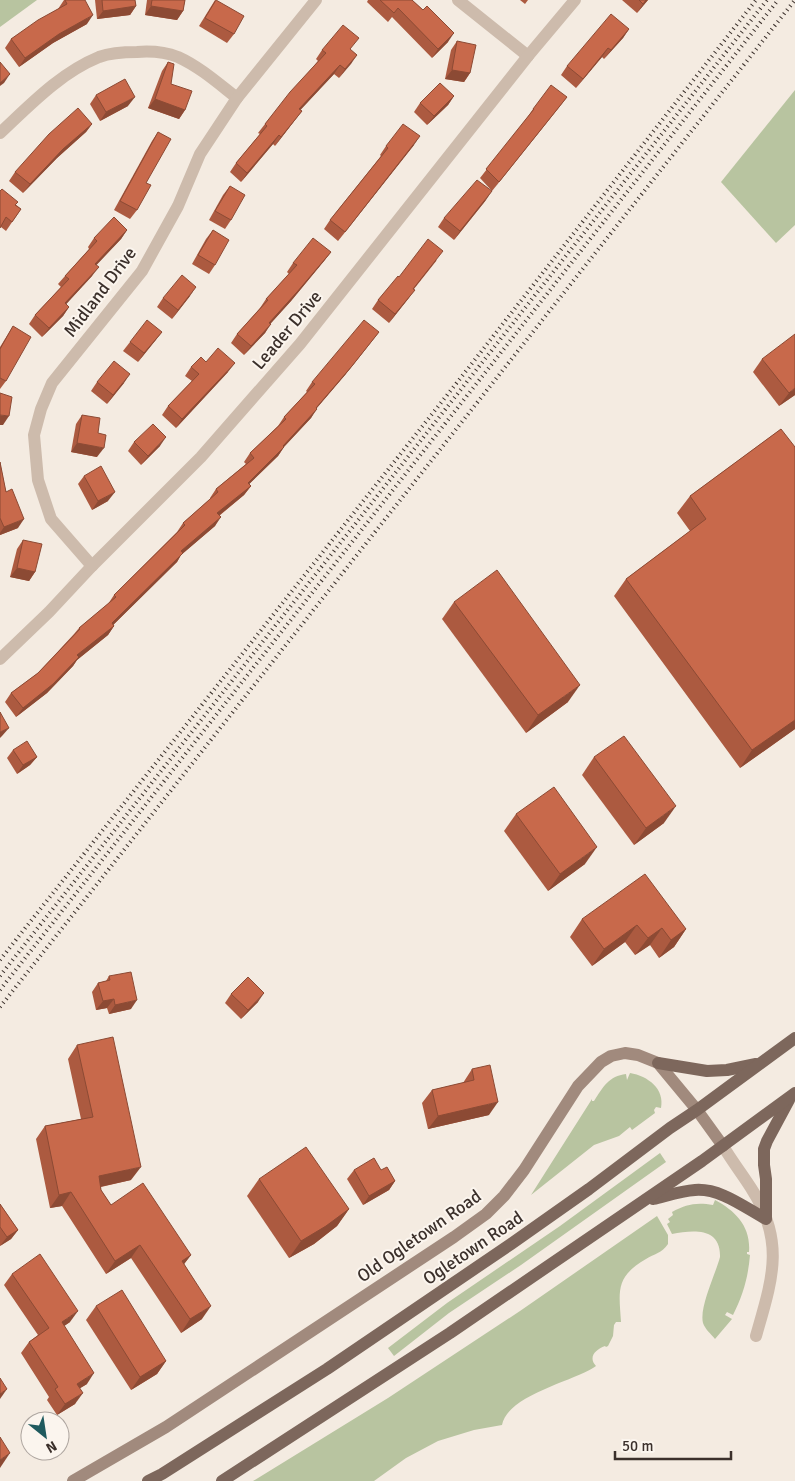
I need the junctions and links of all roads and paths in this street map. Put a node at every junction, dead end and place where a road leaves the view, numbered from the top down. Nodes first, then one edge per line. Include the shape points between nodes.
1 (316, 0) edge
2 (458, 0) edge
3 (575, 0) edge
4 (528, 56) junction
5 (237, 98) junction
6 (0, 133) edge
7 (92, 566) junction
8 (0, 659) edge
9 (795, 1038) edge
10 (658, 1063) junction
11 (761, 1064) junction
12 (793, 1094) edge
13 (697, 1110) junction
14 (723, 1146) junction
15 (645, 1201) junction
16 (766, 1218) junction
17 (756, 1336) dead end
18 (264, 1453) junction
19 (163, 1479) edge
20 (72, 1481) edge
21 (148, 1481) edge
22 (222, 1481) edge
23 (238, 1481) edge

1 - 5 street, Midland Drive
2 - 4 street
3 - 4 street, Leader Drive
4 - 7 street, Leader Drive via 300,344 201,457
5 - 6 street via 202,71 177,57 151,51 129,52 100,57 65,75
5 - 7 street, Midland Drive via 200,154 178,206 142,271 52,383 41,408 34,435 38,480 51,519
7 - 8 street, Leader Drive
9 - 11 main road, Ogletown Road
10 - 11 main road via 707,1071
10 - 13 street
10 - 20 street, Old Ogletown Road via 626,1053 601,1062 578,1086 524,1170 486,1214 166,1427
11 - 13 main road, Ogletown Road
12 - 14 main road
12 - 16 main road via 764,1149
13 - 14 street
13 - 19 main road, Ogletown Road via 511,1244
14 - 15 main road
14 - 16 street via 752,1188
15 - 16 main road via 708,1190
15 - 18 main road via 450,1333
16 - 17 street via 773,1245 773,1262
18 - 22 main road
18 - 23 main road
19 - 21 main road, Ogletown Road

